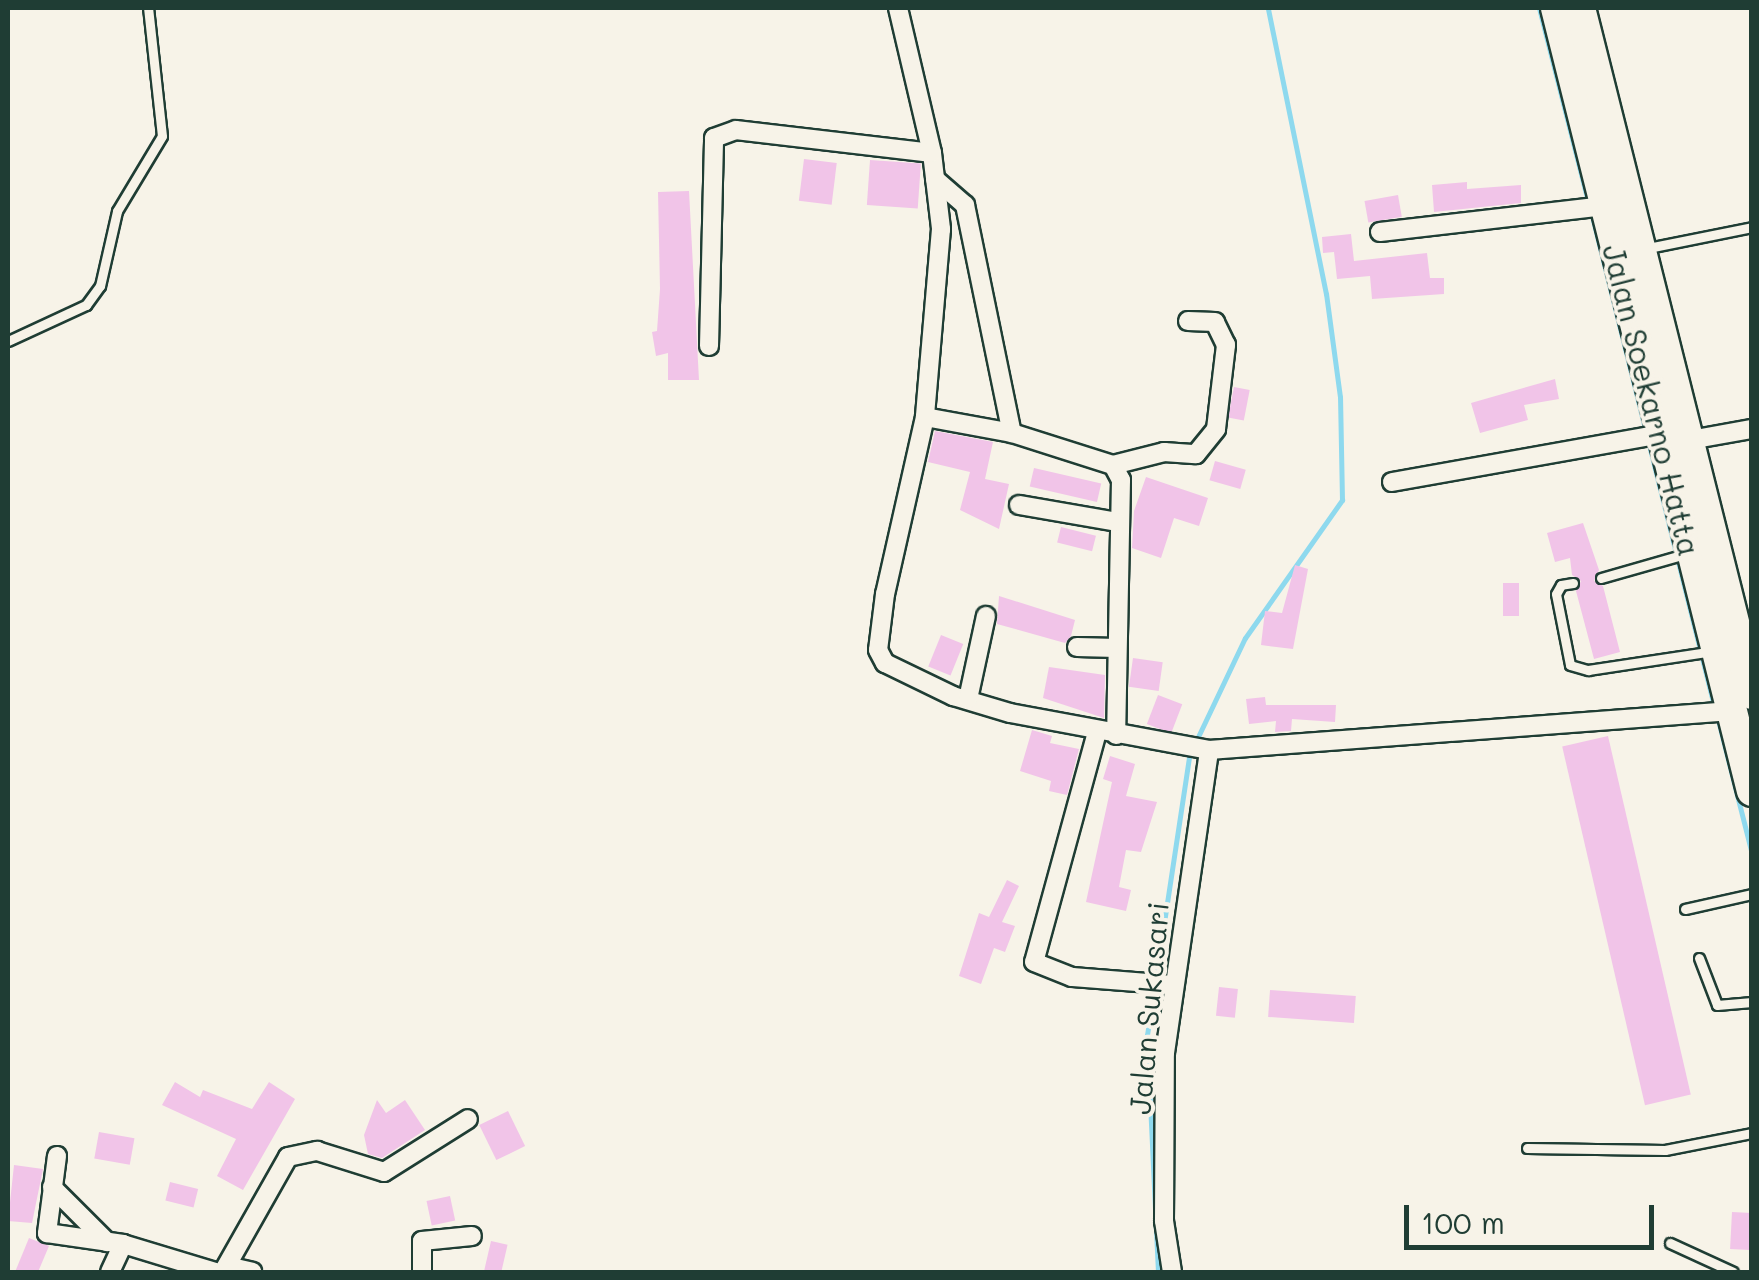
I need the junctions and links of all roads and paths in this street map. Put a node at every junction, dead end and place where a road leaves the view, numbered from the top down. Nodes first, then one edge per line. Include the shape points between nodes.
1 (148, 8) edge
2 (898, 8) edge
3 (1556, 8) edge
4 (1580, 8) edge
5 (932, 152) junction
6 (935, 179) junction
7 (1599, 207) junction
8 (1752, 227) edge
9 (1380, 232) dead end
10 (1641, 249) junction
11 (1188, 320) dead end
12 (8, 341) edge
13 (710, 346) dead end
14 (925, 417) junction
15 (1752, 428) edge
16 (1012, 432) junction
17 (1680, 436) junction
18 (1113, 465) junction
19 (1392, 482) dead end
20 (1019, 505) dead end
21 (1117, 522) junction
22 (1690, 553) junction
23 (1602, 578) dead end
24 (1574, 583) dead end
25 (986, 616) dead end
26 (1734, 637) edge
27 (1077, 648) dead end
28 (1117, 648) junction
29 (968, 700) junction
30 (1736, 706) edge
31 (1106, 733) junction
32 (1204, 750) junction
33 (1752, 790) edge
34 (1752, 894) edge
35 (1685, 909) dead end
36 (1699, 958) dead end
37 (1168, 984) junction
38 (1748, 1004) edge
39 (468, 1119) dead end
40 (1752, 1133) edge
41 (1526, 1148) dead end
42 (57, 1156) dead end
43 (52, 1187) junction
44 (472, 1236) dead end
45 (115, 1243) junction
46 (1670, 1243) dead end
47 (222, 1270) edge
48 (110, 1272) edge
49 (252, 1272) edge
50 (422, 1272) edge
51 (1172, 1272) edge
52 (1733, 1272) edge

1 - 12 lane via 162,136 157,150 117,211 96,295
2 - 5 street
3 - 7 highway, Jalan Soekarno Hatta
4 - 10 highway, Jalan Soekarno Hatta
5 - 6 street
5 - 13 street via 736,130 714,138
6 - 14 street via 941,230
6 - 16 street via 955,191 968,214
7 - 9 street
7 - 17 highway, Jalan Soekarno Hatta
8 - 10 lane
10 - 17 highway, Jalan Soekarno Hatta
11 - 18 street via 1214,322 1223,332 1212,438 1196,454 1164,452
14 - 16 street
14 - 29 street via 878,650 906,677
15 - 17 street
16 - 18 street
17 - 19 street
17 - 22 highway, Jalan Soekarno Hatta
17 - 26 highway, Jalan Soekarno Hatta
18 - 21 street via 1120,480
20 - 21 street
21 - 28 street
22 - 23 lane
22 - 26 highway, Jalan Soekarno Hatta
24 - 26 lane via 1561,584 1556,594 1570,665 1588,670
25 - 29 street
26 - 30 highway, Jalan Soekarno Hatta
27 - 28 street
28 - 31 street
29 - 31 street
30 - 32 street
30 - 33 highway, Jalan Soekarno Hatta
31 - 32 street
31 - 37 street via 1034,962 1072,977
32 - 37 street, Jalan Sukasari
34 - 35 lane
36 - 38 lane via 1717,1005
37 - 51 street, Jalan Sukasari via 1164,1202
39 - 47 street via 384,1172 316,1150 288,1157
40 - 41 lane via 1665,1150
42 - 43 street
43 - 45 street
43 - 45 street via 43,1229
44 - 50 street via 422,1241
45 - 47 street
45 - 48 street
46 - 52 lane
47 - 49 street

